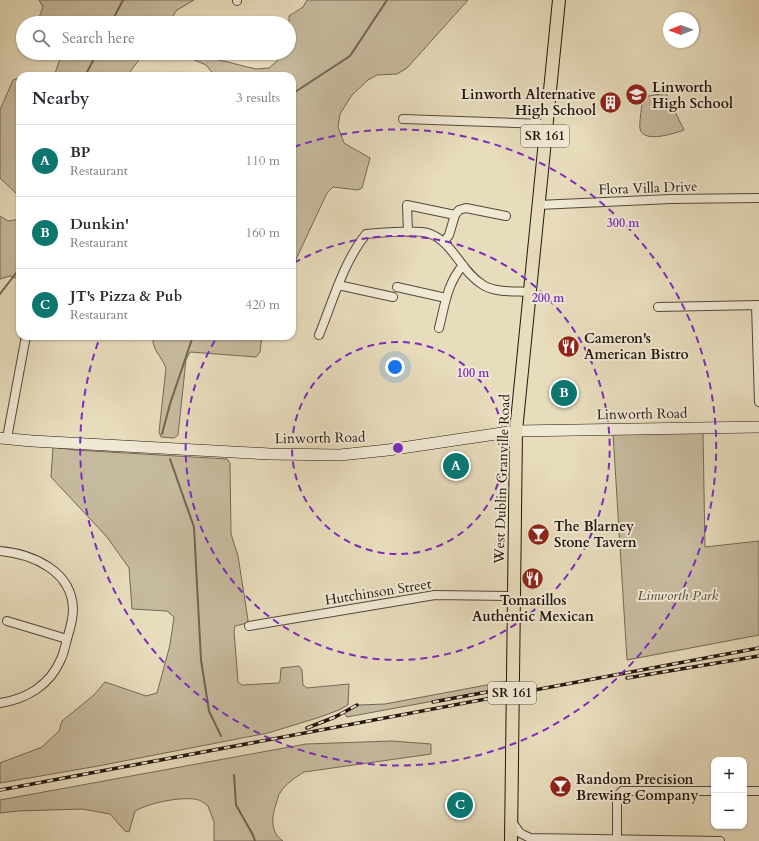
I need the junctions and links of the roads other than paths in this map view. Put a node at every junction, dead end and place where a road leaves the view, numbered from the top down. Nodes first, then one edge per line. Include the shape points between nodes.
1 (558, 0) edge
2 (403, 119) dead end
3 (546, 124) junction
4 (759, 198) edge
5 (538, 205) junction
6 (454, 215) junction
7 (506, 216) dead end
8 (408, 232) junction
9 (444, 242) junction
10 (463, 266) junction
11 (338, 285) junction
12 (397, 288) dead end
13 (529, 292) junction
14 (393, 298) dead end
15 (446, 298) junction
16 (758, 305) edge
17 (658, 307) dead end
18 (439, 328) dead end
19 (319, 335) dead end
20 (25, 340) edge
21 (759, 402) edge
22 (759, 427) edge
23 (516, 431) junction
24 (3, 438) edge
25 (0, 551) edge
26 (514, 596) junction
27 (7, 622) dead end
28 (248, 626) dead end
29 (67, 639) junction
30 (0, 703) edge
31 (711, 791) edge
32 (747, 791) edge
33 (759, 791) edge
34 (510, 820) junction
35 (527, 840) edge
36 (617, 840) edge
37 (510, 841) edge
38 (720, 841) edge

1 - 3 main road, West Dublin Granville Road / SR 161
2 - 3 street
3 - 5 main road, West Dublin Granville Road / SR 161
4 - 5 street, Flora Villa Drive
5 - 13 main road, West Dublin Granville Road / SR 161
6 - 7 street via 466,208
6 - 8 street via 407,205
6 - 9 street via 449,235
8 - 9 street via 427,233
8 - 11 street via 366,234
9 - 10 street
10 - 13 street via 484,285 497,290
10 - 15 street via 452,280
11 - 14 street
11 - 19 street
12 - 15 street
13 - 23 main road, West Dublin Granville Road / SR 161
15 - 18 street
16 - 17 street
16 - 21 street
20 - 24 street
22 - 23 main road, Linworth Road
23 - 24 main road, Linworth Road via 340,455 270,454
23 - 26 main road, West Dublin Granville Road / SR 161
25 - 29 street via 44,563 64,581 69,590 73,609
26 - 28 street, Hutchinson Street via 435,595
26 - 34 main road, West Dublin Granville Road / SR 161
27 - 29 street
29 - 30 street via 53,675 41,687 29,695
31 - 36 street via 622,791 617,796
32 - 33 street
34 - 35 street
34 - 37 main road, West Dublin Granville Road / SR 161
35 - 36 street
36 - 38 street

